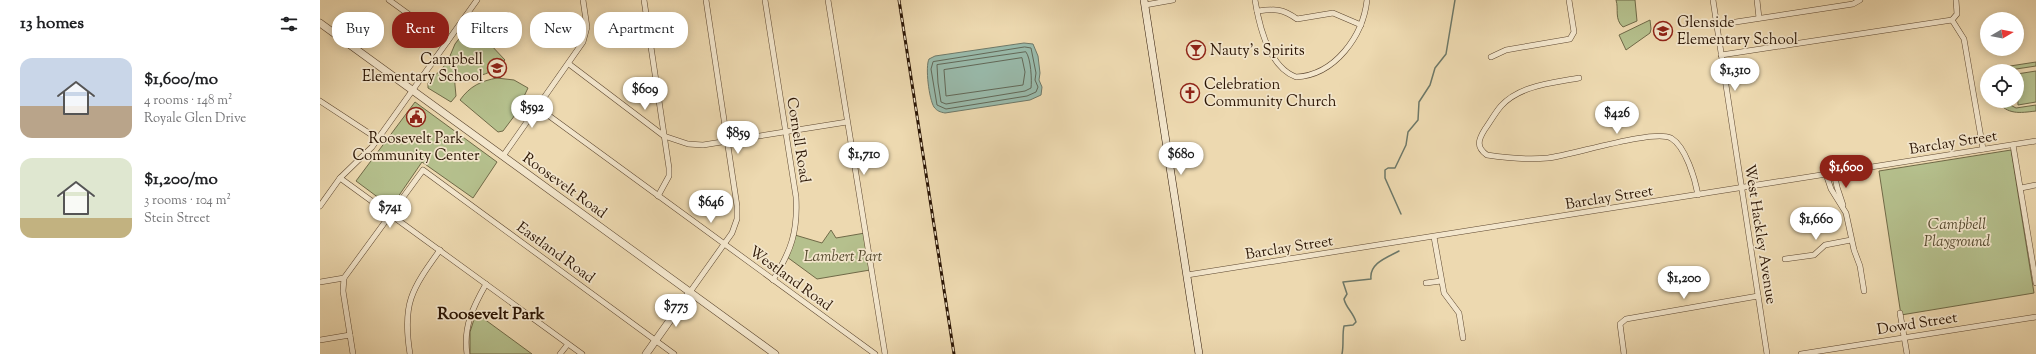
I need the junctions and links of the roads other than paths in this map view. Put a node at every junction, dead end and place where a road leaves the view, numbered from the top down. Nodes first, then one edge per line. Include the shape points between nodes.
1 (388, 0) edge
2 (477, 0) edge
3 (583, 0) edge
4 (644, 0) edge
5 (706, 0) edge
6 (765, 0) edge
7 (828, 0) edge
8 (1173, 0) edge
9 (1256, 0) edge
10 (1367, 0) edge
11 (1569, 0) edge
12 (1712, 0) edge
13 (1757, 0) edge
14 (1956, 0) edge
15 (1858, 1) edge
16 (1145, 2) edge
17 (405, 12) edge
18 (1257, 12) junction
19 (1759, 18) junction
20 (1952, 20) junction
21 (320, 23) edge
22 (1716, 25) junction
23 (1361, 26) junction
24 (449, 39) edge
25 (443, 48) edge
26 (1721, 55) junction
27 (1491, 57) dead end
28 (569, 64) junction
29 (1579, 78) dead end
30 (413, 91) junction
31 (320, 101) edge
32 (537, 107) junction
33 (847, 122) junction
34 (786, 132) junction
35 (664, 136) junction
36 (378, 139) junction
37 (727, 141) junction
38 (2036, 141) edge
39 (2013, 145) junction
40 (1984, 149) junction
41 (503, 156) junction
42 (1834, 173) junction
43 (1826, 174) junction
44 (340, 178) junction
45 (2036, 185) edge
46 (1741, 187) junction
47 (2021, 188) junction
48 (1698, 195) junction
49 (658, 196) junction
50 (320, 206) edge
51 (1844, 208) junction
52 (390, 215) junction
53 (1434, 237) junction
54 (1851, 240) junction
55 (724, 244) junction
56 (440, 250) junction
57 (2034, 255) edge
58 (1785, 259) dead end
59 (1187, 276) junction
60 (344, 278) junction
61 (773, 280) junction
62 (1441, 281) junction
63 (320, 282) edge
64 (1426, 283) dead end
65 (2036, 283) edge
66 (486, 284) junction
67 (1864, 291) dead end
68 (690, 292) junction
69 (1758, 296) junction
70 (1900, 313) dead end
71 (2036, 317) edge
72 (350, 335) junction
73 (1904, 337) junction
74 (1463, 338) dead end
75 (320, 340) edge
76 (655, 340) junction
77 (568, 344) junction
78 (353, 354) edge
79 (410, 354) edge
80 (467, 354) edge
81 (560, 354) edge
82 (582, 354) edge
83 (646, 354) edge
84 (674, 354) edge
85 (775, 354) edge
86 (876, 354) edge
87 (885, 354) edge
88 (1199, 354) edge
89 (1624, 354) edge
90 (1766, 354) edge
91 (1801, 354) edge
92 (1907, 354) edge

1 - 17 street
2 - 24 street
3 - 28 street via 586,33 579,50
4 - 35 street
5 - 37 street
6 - 34 street, Cornell Road
7 - 33 street
8 - 16 street
9 - 18 street
10 - 23 street
11 - 27 street via 1574,32 1570,40 1506,50
12 - 22 street, West Hackley Avenue
13 - 19 street
14 - 20 street via 1957,14
15 - 19 street
16 - 59 street
18 - 23 street via 1279,10 1297,19 1333,13
18 - 23 street via 1268,47 1284,69 1296,77 1314,73 1341,56 1355,39
19 - 22 street
20 - 26 street
20 - 40 street via 1964,39
21 - 30 street, Roosevelt Road
22 - 26 street, West Hackley Avenue
25 - 30 street
26 - 46 street, West Hackley Avenue
28 - 32 street
28 - 35 street
29 - 48 street via 1538,86 1512,97 1501,106 1481,135 1478,143 1483,152 1487,155 1517,159 1549,158 1641,138 1666,136 1678,144 1683,153 1693,175
30 - 36 street
30 - 41 street, Roosevelt Road
31 - 36 street
32 - 41 street
32 - 49 street, Westland Road
33 - 34 street
33 - 87 street
34 - 37 street
34 - 61 street, Cornell Road via 796,197 796,227 788,257
35 - 37 street via 688,144 703,145
35 - 49 street via 669,176
36 - 44 street
37 - 55 street via 737,219 732,233
38 - 39 street, Barclay Street
39 - 40 street, Barclay Street
39 - 47 street
40 - 42 street, Barclay Street
41 - 68 street, Roosevelt Road
42 - 43 street, Barclay Street
42 - 51 street
43 - 46 street, Barclay Street
43 - 51 street via 1831,189
44 - 50 street
44 - 52 street
45 - 47 street
46 - 48 street, Barclay Street
46 - 69 street, West Hackley Avenue
47 - 57 street
48 - 53 street, Barclay Street
49 - 55 street, Westland Road
51 - 54 street
52 - 56 street
52 - 60 street
52 - 76 street, Eastland Road via 423,170
53 - 59 street, Barclay Street
53 - 62 street
54 - 58 street via 1825,245 1814,255
54 - 67 street via 1860,266
55 - 61 street, Westland Road
55 - 68 street
56 - 66 street
56 - 79 street via 414,287 409,303 406,326
57 - 65 street
59 - 88 street
60 - 63 street
60 - 72 street via 343,291
61 - 86 street, Westland Road
62 - 64 street
62 - 74 street via 1447,299 1459,313
66 - 77 street
66 - 80 street via 469,318 466,333
68 - 76 street
68 - 85 street, Roosevelt Road
69 - 89 street via 1626,319 1620,324
69 - 90 street, West Hackley Avenue
70 - 73 street
71 - 73 street, Dowd Street
72 - 75 street
72 - 78 street
73 - 91 street, Dowd Street
73 - 92 street
76 - 83 street
76 - 84 street, Eastland Road
77 - 81 street
77 - 82 street

